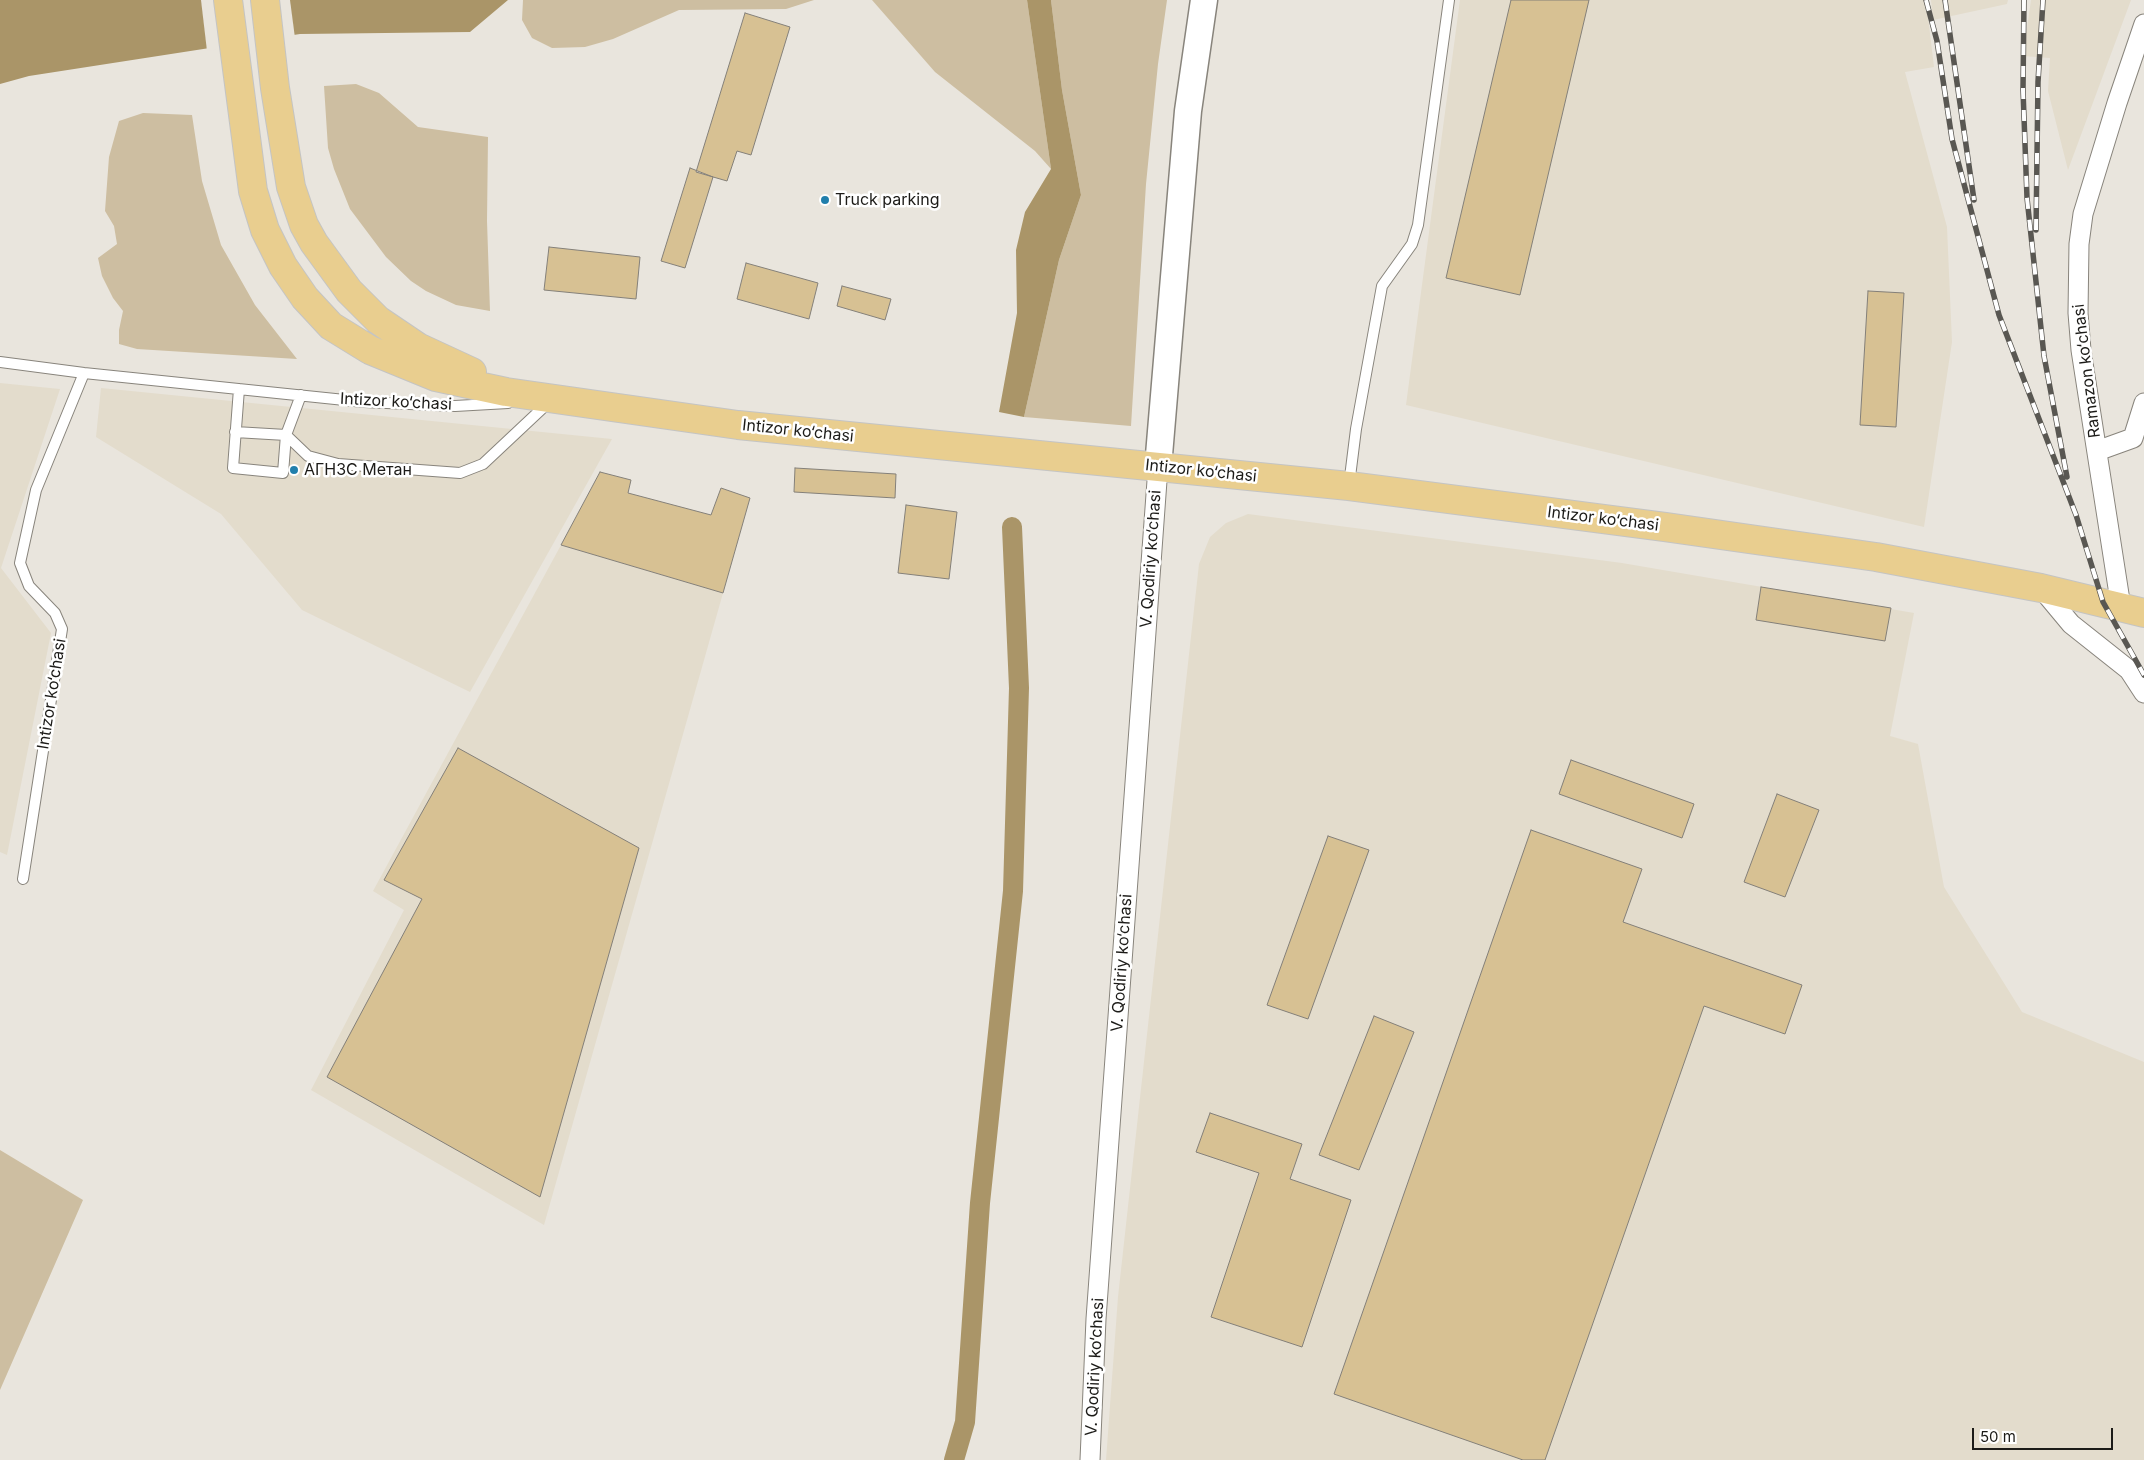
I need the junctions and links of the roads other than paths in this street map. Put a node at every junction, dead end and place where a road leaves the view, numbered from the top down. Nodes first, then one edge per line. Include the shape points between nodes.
1 (228, 0) edge
2 (265, 0) edge
3 (1204, 0) edge
4 (1449, 0) edge
5 (2144, 24) edge
6 (0, 362) edge
7 (84, 373) junction
8 (239, 389) junction
9 (301, 395) junction
10 (551, 400) junction
11 (2144, 403) edge
12 (235, 432) junction
13 (286, 435) junction
14 (2096, 451) junction
15 (1158, 467) junction
16 (1349, 486) junction
17 (2041, 588) junction
18 (2132, 610) edge
19 (2144, 693) edge
20 (22, 880) dead end
21 (1090, 1460) edge

1 - 10 main road via 250,176 258,211 283,266 317,313 356,343 413,369 467,385
2 - 10 main road via 288,170 296,206 314,243 349,291 378,320 418,346 481,376
3 - 15 street via 1188,111
4 - 16 lane via 1418,225 1412,244 1382,286
5 - 14 street, Ramazon ko‘chasi via 2086,205 2079,244 2081,350
6 - 7 lane
7 - 8 lane, Intizor ko‘chasi
7 - 20 lane, Intizor ko‘chasi via 36,490 20,563 29,586 55,612 62,629
8 - 9 lane, Intizor ko‘chasi
8 - 12 lane
9 - 10 lane, Intizor ko‘chasi via 455,406
9 - 13 lane
10 - 13 lane via 483,464 460,473 338,464 308,456
10 - 15 main road, Intizor ko‘chasi via 738,425
11 - 14 street via 2133,438
12 - 13 lane
12 - 13 lane via 233,468 283,473
14 - 18 street, Ramazon ko‘chasi
15 - 16 main road, Intizor ko‘chasi
15 - 21 street, V. Qodiriy ko‘chasi via 1096,1319
16 - 17 main road, Intizor ko‘chasi via 1876,558
17 - 18 main road, Intizor ko‘chasi
17 - 19 street via 2071,624 2128,670

